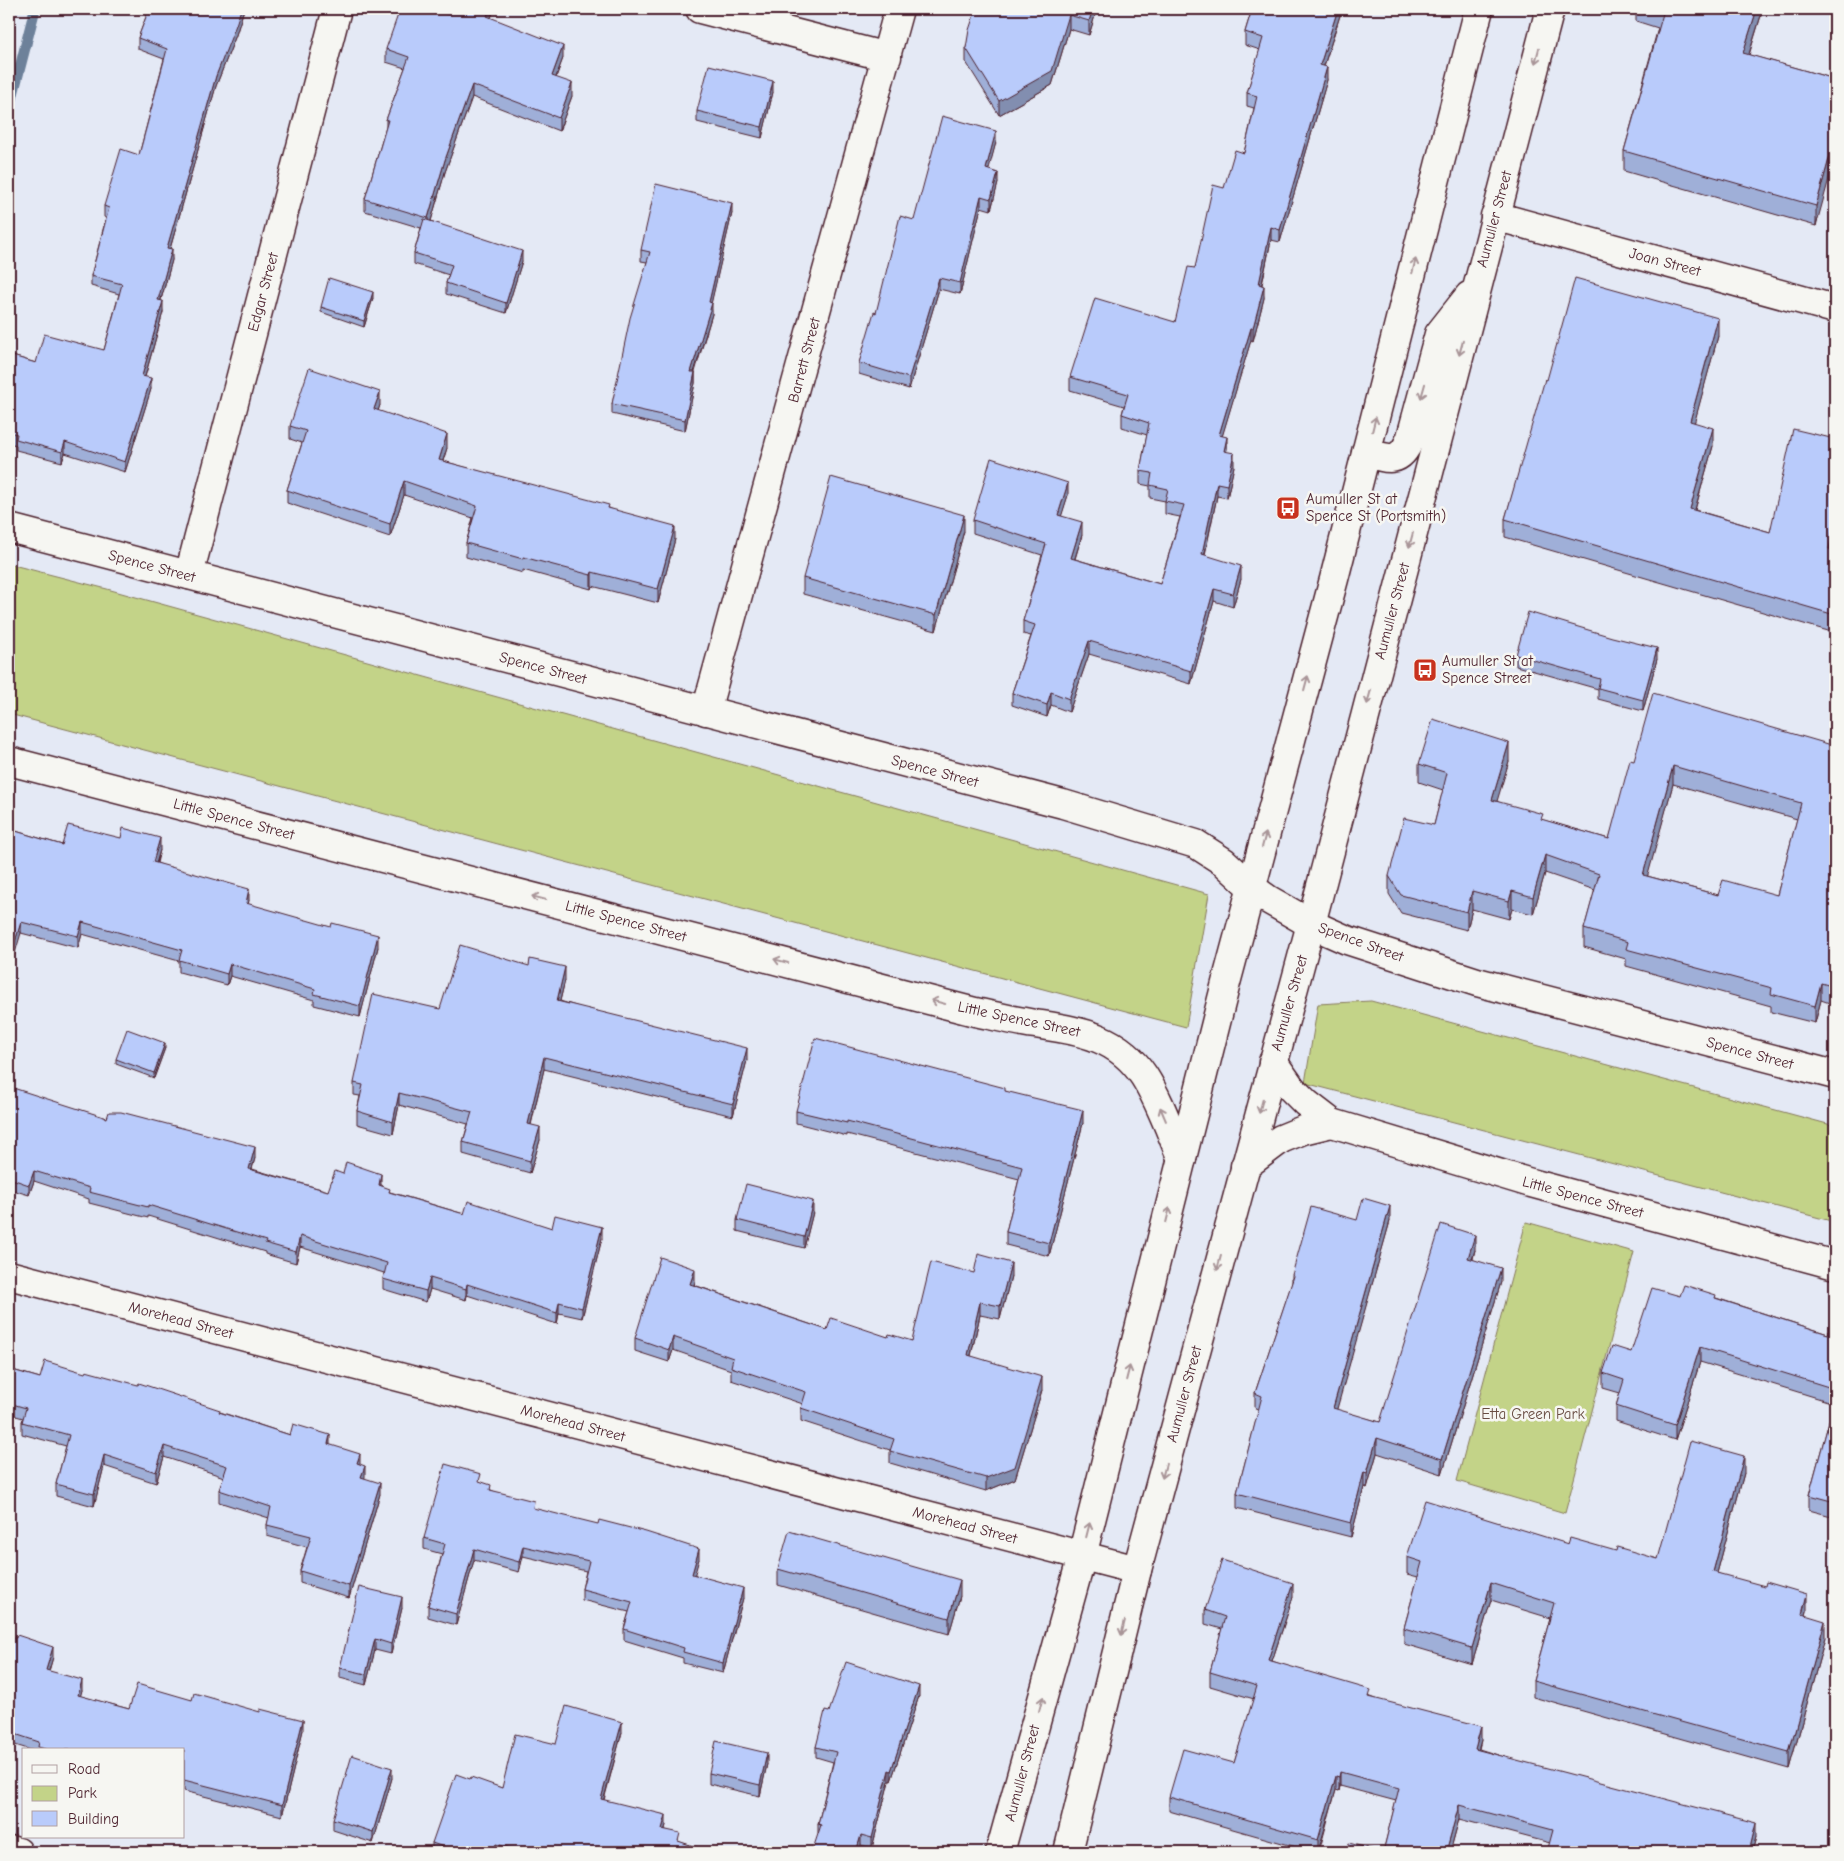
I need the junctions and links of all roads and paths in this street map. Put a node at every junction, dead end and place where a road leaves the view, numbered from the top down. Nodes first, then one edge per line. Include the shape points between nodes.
1 (337, 9) edge
2 (700, 9) edge
3 (899, 9) edge
4 (1479, 9) edge
5 (1550, 9) edge
6 (887, 57) junction
7 (1496, 216) junction
8 (1476, 287) junction
9 (1835, 309) edge
10 (1366, 452) junction
11 (9, 528) edge
12 (189, 575) junction
13 (706, 711) junction
14 (9, 761) edge
15 (1252, 887) junction
16 (1311, 924) junction
17 (1272, 1062) junction
18 (1835, 1075) edge
19 (1332, 1123) junction
20 (1182, 1159) junction
21 (1245, 1166) junction
22 (1835, 1265) edge
23 (9, 1275) edge
24 (1082, 1556) junction
25 (1137, 1570) junction
26 (9, 1850) edge
27 (18, 1852) edge
28 (1000, 1852) edge
29 (1068, 1852) edge

1 - 12 street, Edgar Street
2 - 6 street
3 - 6 street, Barrett Street
10 -> 4 street, Aumuller Street
5 -> 7 street, Aumuller Street
6 - 13 street, Barrett Street
7 - 8 street, Aumuller Street
7 - 9 street, Joan Street
8 -> 10 street via 1439,334 1411,437 1403,452 1388,460
8 -> 16 street, Aumuller Street
15 -> 10 street, Aumuller Street
11 - 12 street, Spence Street
12 - 13 street, Spence Street
13 - 15 street, Spence Street via 1063,804 1176,838 1204,848
20 -> 14 street, Little Spence Street via 1156,1097 1139,1070 1118,1049 1091,1034 975,1012
15 - 16 street, Spence Street
15 - 20 street, Aumuller Street
16 - 17 street, Aumuller Street
16 - 18 street, Spence Street via 1347,940 1477,982
17 - 19 street, Little Spence Street via 1292,1089
17 -> 21 street, Aumuller Street
19 - 21 street via 1281,1138
19 - 22 street, Little Spence Street via 1531,1183
24 -> 20 street, Aumuller Street
21 -> 25 street, Aumuller Street
23 - 24 street, Morehead Street
24 - 25 street, Morehead Street
28 -> 24 street, Aumuller Street
25 -> 29 street, Aumuller Street
26 - 27 street

